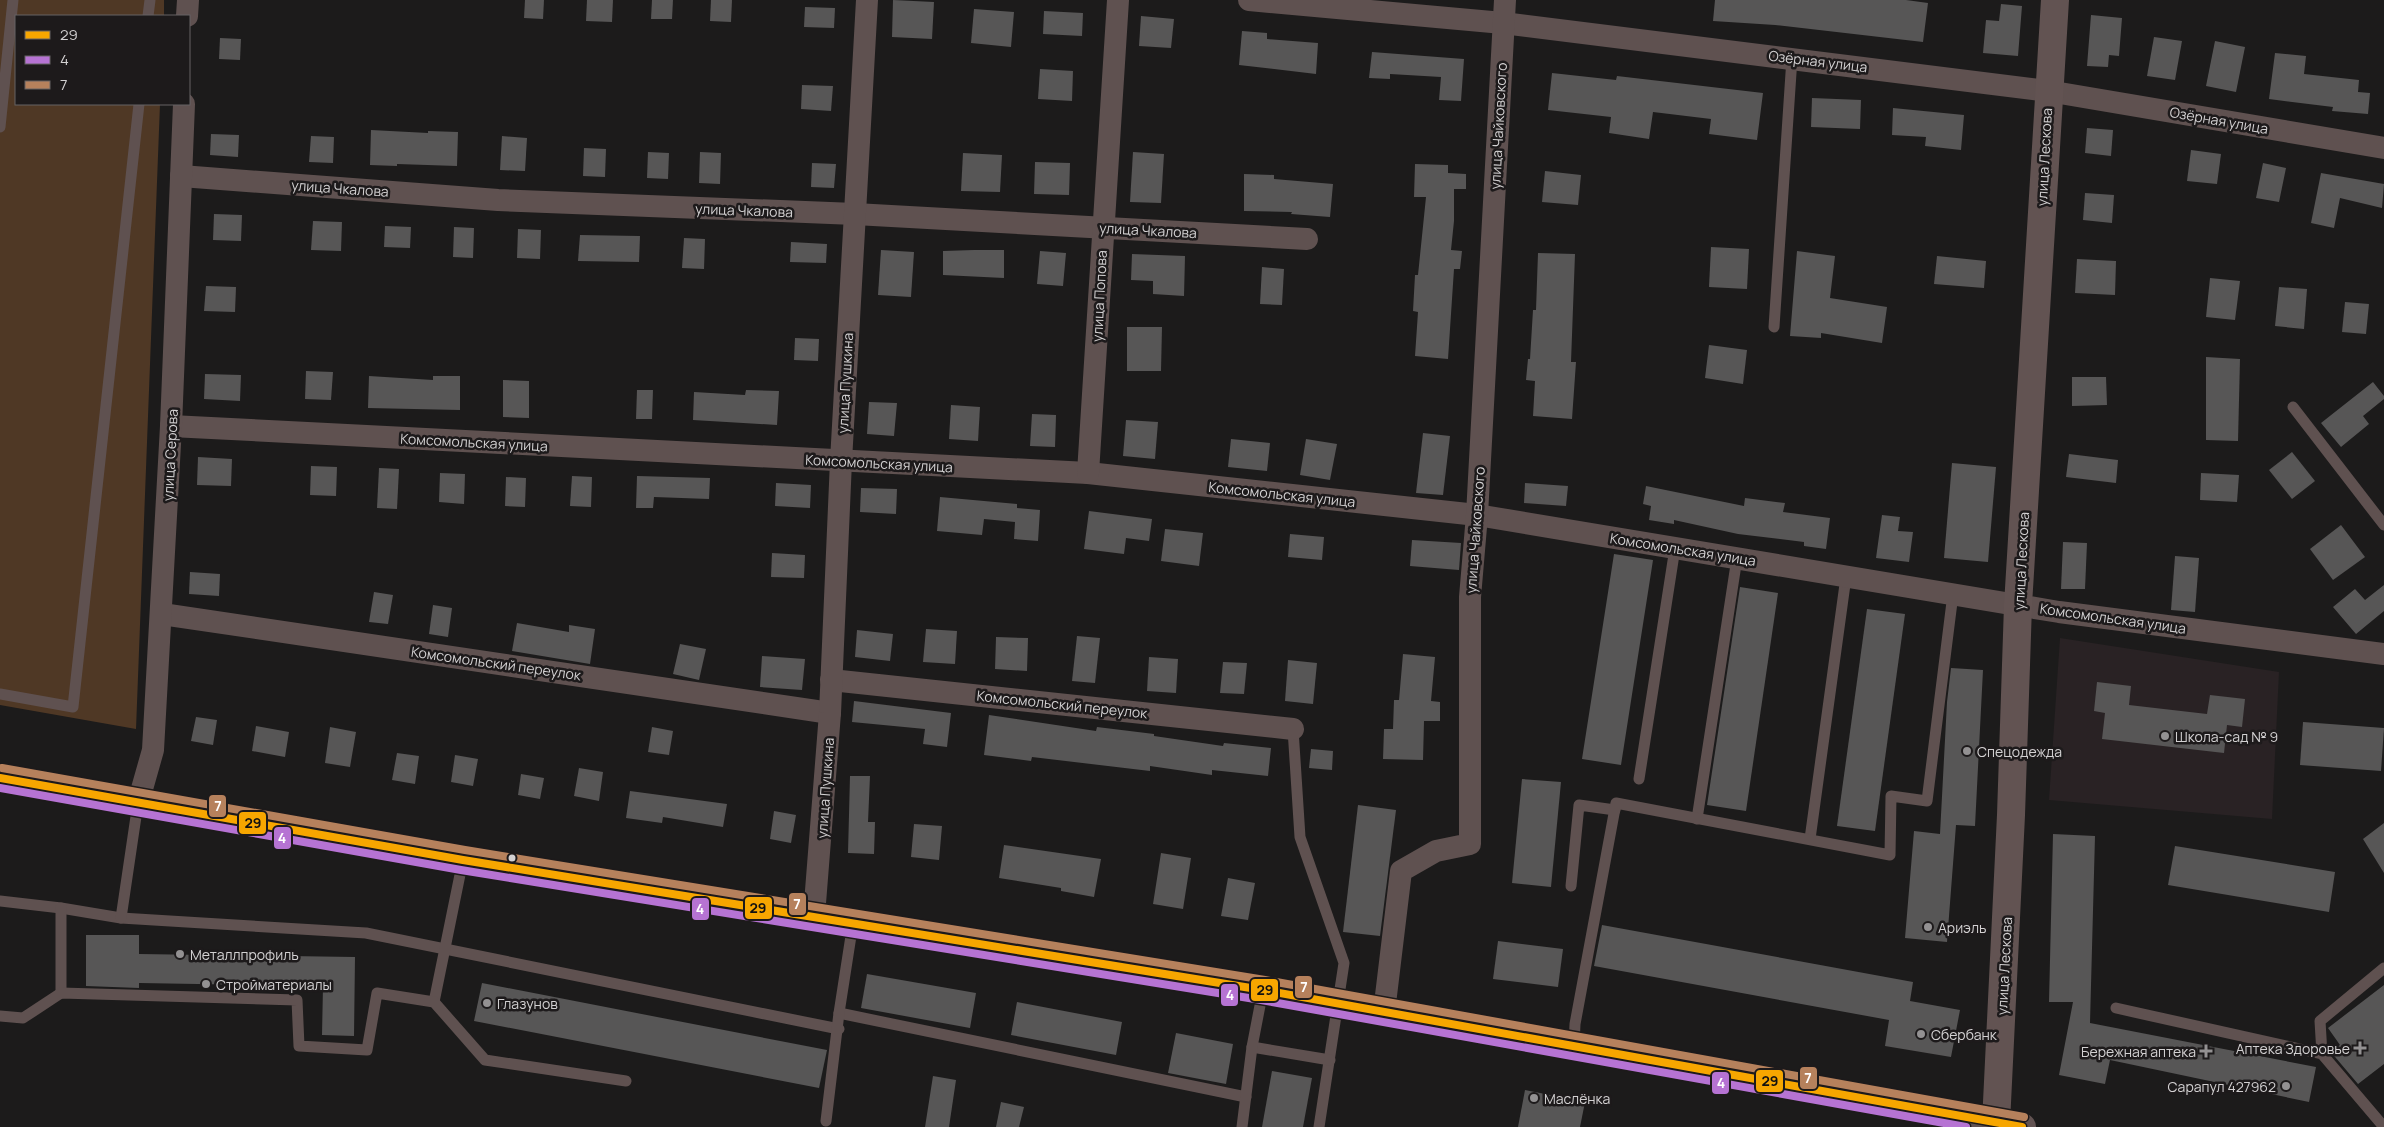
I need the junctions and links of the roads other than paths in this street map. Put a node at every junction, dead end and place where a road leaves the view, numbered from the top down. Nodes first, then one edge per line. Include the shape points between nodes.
1 (13, 0) edge
2 (150, 0) edge
3 (188, 0) edge
4 (867, 0) edge
5 (1118, 0) edge
6 (1250, 0) edge
7 (1505, 0) edge
8 (2056, 0) edge
9 (148, 15) edge
10 (187, 15) edge
11 (1503, 23) junction
12 (1792, 58) junction
13 (2048, 91) junction
14 (139, 105) edge
15 (184, 105) edge
16 (0, 127) edge
17 (2384, 148) edge
18 (181, 176) junction
19 (855, 214) junction
20 (1103, 227) junction
21 (1307, 240) dead end
22 (1774, 327) dead end
23 (2293, 407) dead end
24 (171, 426) junction
25 (841, 461) junction
26 (1088, 473) junction
27 (1477, 515) junction
28 (2384, 525) edge
29 (1675, 548) junction
30 (1737, 558) junction
31 (1846, 576) junction
32 (1953, 594) junction
33 (2018, 605) junction
34 (162, 614) junction
35 (2384, 654) edge
36 (831, 680) junction
37 (0, 694) edge
38 (830, 713) junction
39 (1293, 729) joint
40 (0, 778) edge
41 (1639, 780) dead end
42 (138, 803) junction
43 (1615, 810) junction
44 (1697, 819) junction
45 (1810, 839) junction
46 (463, 860) junction
47 (1571, 886) dead end
48 (0, 901) edge
49 (61, 908) junction
50 (814, 916) junction
51 (121, 918) junction
52 (853, 923) junction
53 (443, 949) junction
54 (2384, 968) edge
55 (1263, 990) junction
56 (61, 992) junction
57 (434, 1002) junction
58 (1339, 1004) junction
59 (2116, 1008) dead end
60 (1384, 1012) junction
61 (839, 1013) junction
62 (0, 1016) edge
63 (839, 1029) junction
64 (1252, 1047) junction
65 (1574, 1047) junction
66 (2322, 1054) junction
67 (1330, 1060) junction
68 (626, 1081) dead end
69 (1246, 1097) junction
70 (826, 1121) dead end
71 (2009, 1125) edge
72 (1242, 1127) edge
73 (1319, 1127) edge
74 (2384, 1127) edge

1 - 16 lane
2 - 9 lane
3 - 10 street
4 - 19 street, улица Пушкина
5 - 20 street, улица Попова
6 - 11 street, Озёрная улица
7 - 11 street, улица Чайковского
8 - 13 main road, улица Лескова
11 - 12 street, Озёрная улица
11 - 27 street, улица Чайковского
12 - 13 street, Озёрная улица
12 - 22 lane
13 - 17 street, Озёрная улица
13 - 33 main road, улица Лескова
14 - 37 lane via 73,707
15 - 18 street, улица Серова
18 - 19 street, улица Чкалова via 498,200
18 - 24 street, улица Серова
19 - 20 street, улица Чкалова
19 - 25 street, улица Пушкина
20 - 21 street, улица Чкалова
20 - 26 street, улица Попова
23 - 28 lane
24 - 25 street, Комсомольская улица
24 - 34 street, улица Серова
25 - 26 street, Комсомольская улица
25 - 36 street, улица Пушкина
26 - 27 street, Комсомольская улица
27 - 29 street, Комсомольская улица
27 - 60 street, улица Чайковского via 1470,597 1470,844 1436,851 1401,870
29 - 30 street, Комсомольская улица
29 - 41 lane
30 - 31 street, Комсомольская улица
30 - 44 lane
31 - 32 street, Комсомольская улица
31 - 45 lane
32 - 33 street, Комсомольская улица
32 - 45 lane via 1927,800 1891,796 1890,855
33 - 35 street, Комсомольская улица
33 - 71 main road, улица Лескова via 2011,815
34 - 38 street, Комсомольский переулок
34 - 42 street, улица Серова via 153,750
36 - 38 street, улица Пушкина
36 - 39 street, Комсомольский переулок
38 - 50 street, улица Пушкина
39 - 58 lane via 1300,837 1344,963
40 - 42 main road
42 - 46 main road
42 - 51 lane
43 - 44 lane via 1616,803
43 - 47 lane via 1579,805
43 - 65 lane via 1575,1024
44 - 45 lane
46 - 50 main road
46 - 53 lane
48 - 49 lane
49 - 51 lane
49 - 56 lane
50 - 52 main road
51 - 53 lane via 366,933
52 - 55 main road
52 - 61 lane
53 - 57 lane
53 - 63 lane
54 - 66 lane via 2320,1021
55 - 58 main road
55 - 64 lane
56 - 57 lane via 297,1000 299,1046 367,1050 377,993
56 - 62 lane via 23,1018
57 - 68 lane via 485,1060
58 - 60 main road
58 - 67 lane
59 - 66 lane
60 - 65 main road
61 - 63 lane
61 - 69 lane
63 - 70 lane
64 - 67 lane
64 - 69 lane
65 - 71 main road
66 - 74 lane
67 - 73 lane
69 - 72 lane

